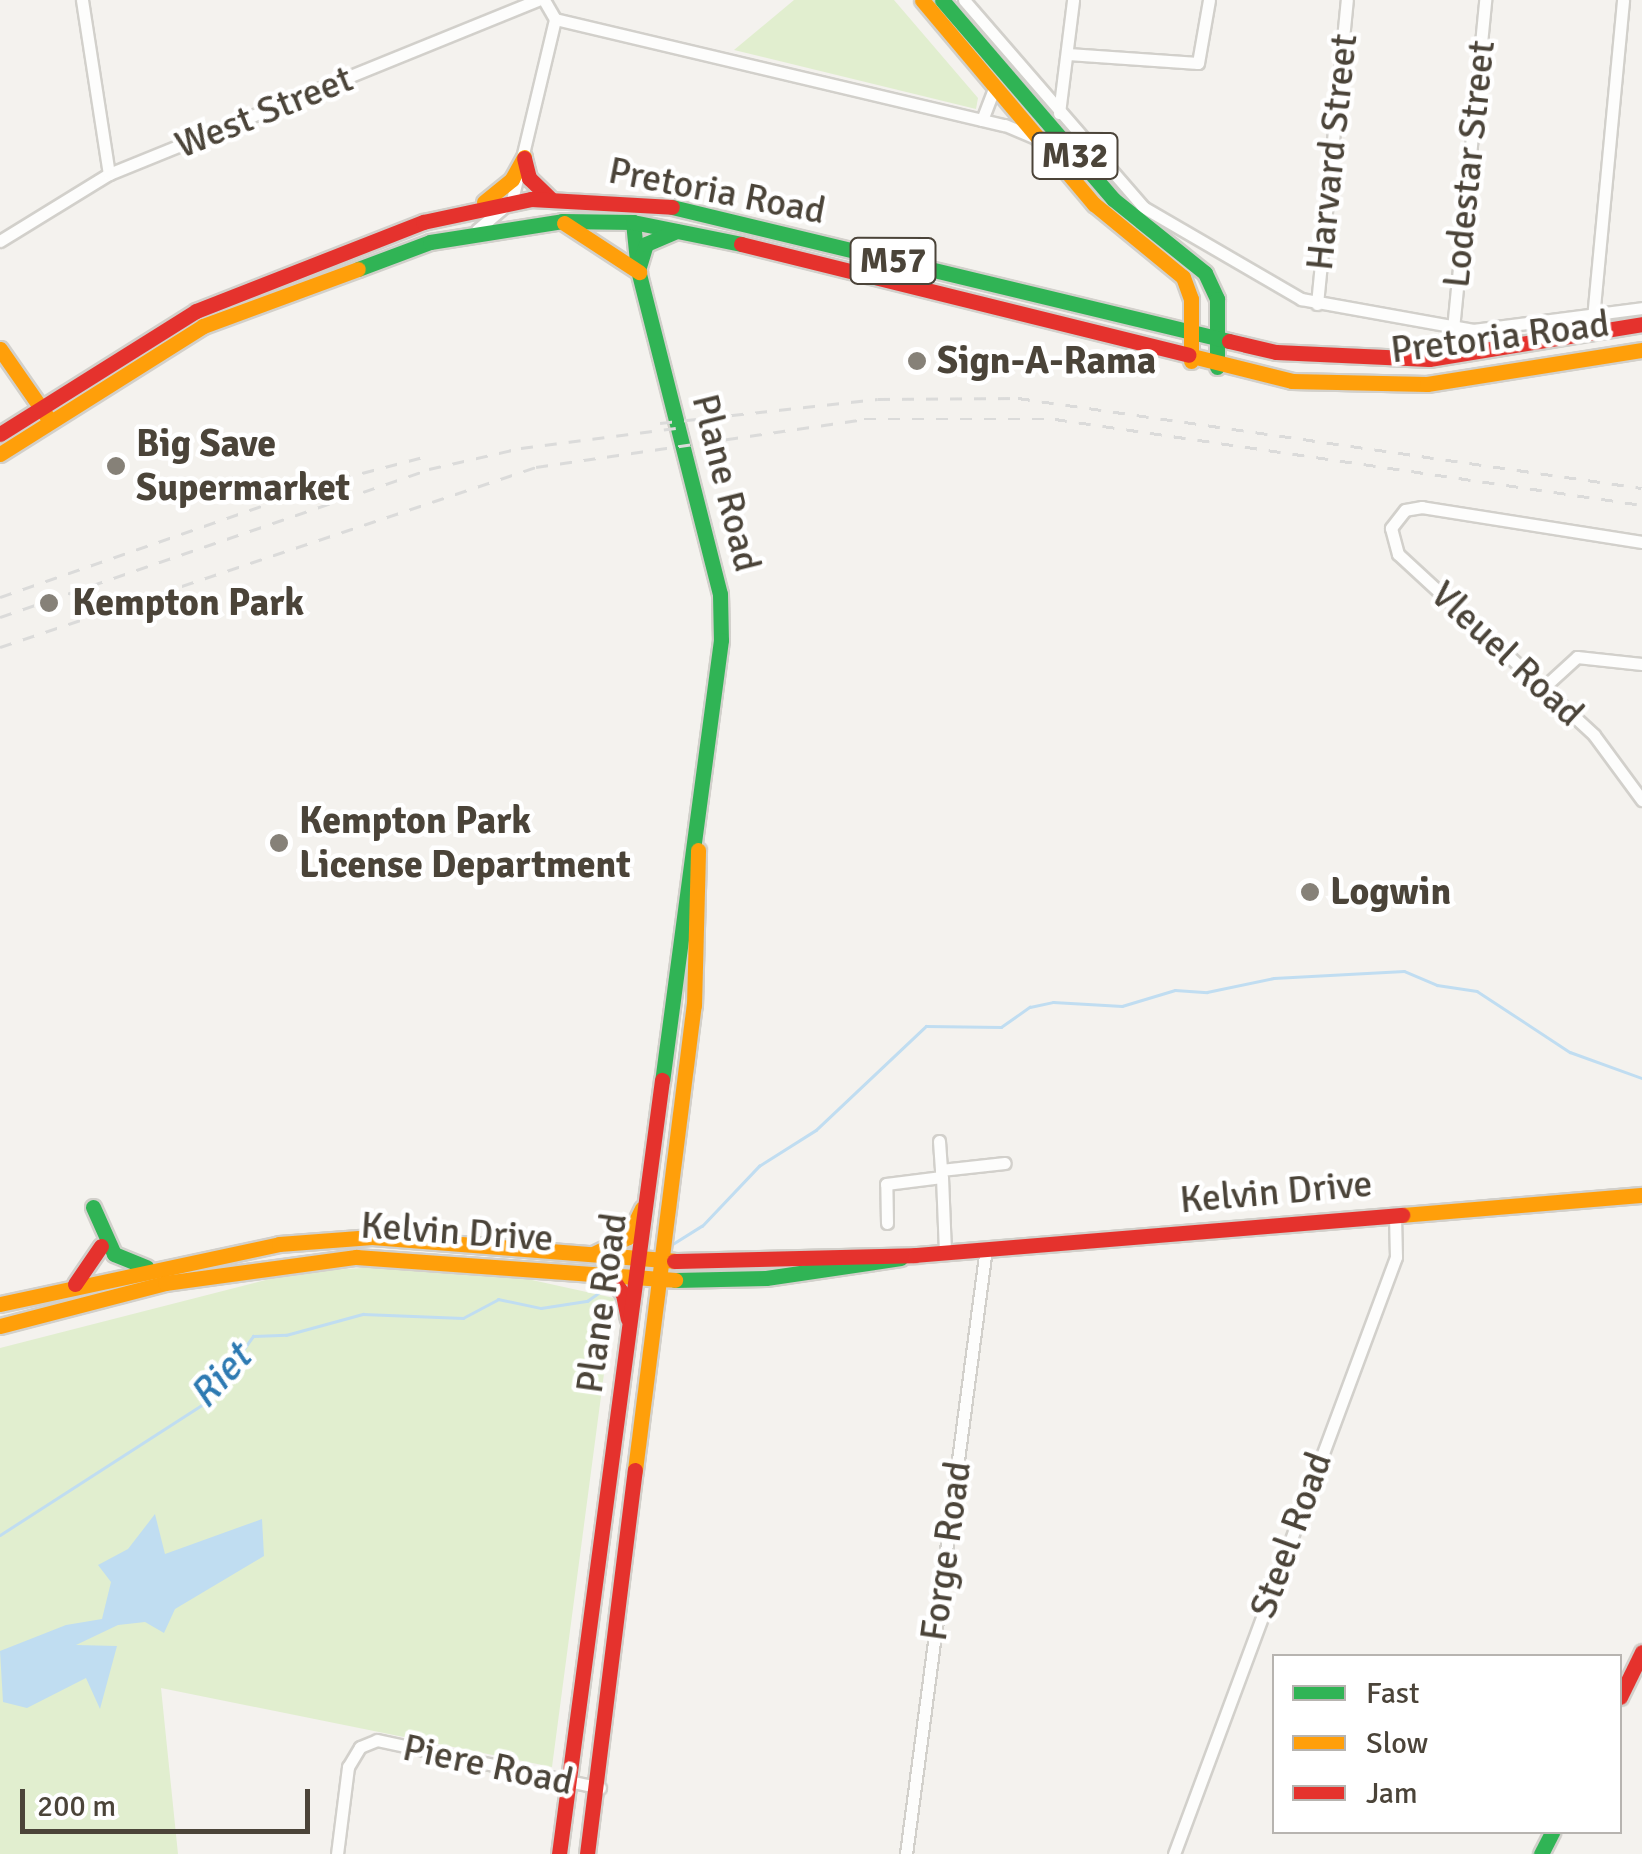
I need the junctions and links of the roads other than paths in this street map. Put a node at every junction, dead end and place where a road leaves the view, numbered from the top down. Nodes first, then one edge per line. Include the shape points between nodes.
1 (82, 0) edge
2 (536, 0) edge
3 (544, 0) edge
4 (922, 0) edge
5 (942, 0) edge
6 (964, 0) edge
7 (1073, 0) edge
8 (1210, 0) edge
9 (1346, 0) edge
10 (1485, 0) edge
11 (1623, 0) edge
12 (555, 19) junction
13 (1068, 54) junction
14 (993, 83) junction
15 (1059, 113) junction
16 (982, 120) junction
17 (1038, 139) junction
18 (524, 158) junction
19 (109, 174) junction
20 (550, 198) junction
21 (594, 198) junction
22 (512, 200) junction
23 (658, 204) junction
24 (475, 207) junction
25 (562, 221) junction
26 (633, 222) junction
27 (681, 230) junction
28 (473, 232) junction
29 (0, 241) edge
30 (638, 271) junction
31 (987, 284) junction
32 (1192, 298) junction
33 (977, 303) junction
34 (1317, 304) junction
35 (1642, 308) edge
36 (1593, 318) junction
37 (1642, 324) edge
38 (1167, 326) junction
39 (1454, 328) junction
40 (1192, 331) junction
41 (1218, 339) junction
42 (0, 348) edge
43 (1642, 350) edge
44 (1191, 361) junction
45 (1216, 367) junction
46 (45, 415) junction
47 (0, 434) edge
48 (0, 454) edge
49 (1642, 542) edge
50 (1642, 664) edge
51 (1544, 688) junction
52 (705, 761) junction
53 (1637, 787) edge
54 (1642, 800) edge
55 (683, 1005) dead end
56 (660, 1112) junction
57 (938, 1141) dead end
58 (1005, 1164) dead end
59 (941, 1173) junction
60 (651, 1180) junction
61 (1642, 1194) edge
62 (667, 1200) junction
63 (93, 1208) dead end
64 (1395, 1215) junction
65 (887, 1222) dead end
66 (101, 1246) dead end
67 (986, 1248) junction
68 (945, 1252) junction
69 (915, 1255) junction
70 (580, 1257) junction
71 (649, 1261) junction
72 (706, 1264) junction
73 (148, 1268) junction
74 (610, 1276) junction
75 (647, 1280) junction
76 (74, 1284) junction
77 (0, 1304) edge
78 (0, 1326) edge
79 (631, 1343) junction
80 (1642, 1652) edge
81 (1622, 1693) edge
82 (569, 1785) junction
83 (600, 1788) junction
84 (589, 1851) edge
85 (337, 1854) edge
86 (559, 1854) edge
87 (906, 1854) edge
88 (1174, 1854) edge

1 - 19 street
2 - 19 street, West Street
3 - 12 street
4 - 14 main road, M32
5 - 41 main road, M32 via 1103,188 1186,254 1217,299
6 - 15 street
7 - 13 street
8 - 13 street via 1198,63
9 - 34 street, Harvard Street
10 - 39 street, Lodestar Street
11 - 36 street
12 - 16 street
12 - 18 street
13 - 15 street
14 - 16 street via 994,102
14 - 17 main road, M32
15 - 34 street via 1143,206
16 - 17 street
17 - 32 main road, M32 via 1117,226 1173,266
18 - 20 main road via 529,178
18 - 22 street
18 - 24 main road via 508,185
19 - 29 street, West Street
20 - 21 main road, Pretoria Road / M57
20 - 22 main road, Pretoria Road / M57
21 - 23 main road, Pretoria Road / M57
21 - 26 main road
22 - 24 main road, Pretoria Road / M57
22 - 28 street
23 - 26 main road
23 - 31 main road, Pretoria Road / M57
24 - 46 main road, Pretoria Road / M57 via 196,311
25 - 26 main road, Pretoria Road / M57
25 - 28 main road, Pretoria Road / M57
25 - 30 main road
26 - 27 main road, Pretoria Road / M57
26 - 30 main road, Plane Road
27 - 30 main road via 646,244
27 - 33 main road, Pretoria Road / M57
28 - 46 main road, Pretoria Road / M57 via 373,260 203,326
30 - 52 main road, Plane Road via 720,594
31 - 33 main road
31 - 38 main road, Pretoria Road / M57
32 - 38 main road
32 - 40 main road
33 - 44 main road, Pretoria Road / M57
34 - 39 street
35 - 36 street
36 - 39 street
37 - 41 main road, Pretoria Road / M57 via 1429,359 1342,358
38 - 40 main road, Pretoria Road / M57
40 - 41 main road, Pretoria Road / M57
40 - 44 main road
41 - 45 main road, M32
42 - 46 main road
43 - 45 main road, Pretoria Road / M57 via 1481,378 1372,386
44 - 45 main road, Pretoria Road / M57
46 - 47 main road, Pretoria Road / M57
46 - 48 main road, Pretoria Road / M57
49 - 51 street, Vleuel Road via 1430,508 1405,510 1390,528 1398,554
50 - 51 street via 1577,657
51 - 53 street, Vleuel Road
52 - 56 main road, Plane Road
52 - 62 main road, Plane Road via 694,1005
53 - 54 street, Vleuel Road
55 - 56 main road
56 - 60 main road, Plane Road
57 - 59 street
58 - 59 street
59 - 65 street via 886,1184
59 - 68 street
60 - 70 main road via 628,1236 603,1253
60 - 71 main road, Plane Road
61 - 64 main road, Kelvin Drive
62 - 71 main road, Plane Road
62 - 72 main road via 673,1248
63 - 73 main road via 114,1254
64 - 67 main road, Kelvin Drive
64 - 88 street, Steel Road via 1396,1257
66 - 76 main road
67 - 68 main road, Kelvin Drive
67 - 87 street, Forge Road
68 - 69 main road, Kelvin Drive
69 - 72 main road, Kelvin Drive
69 - 75 main road, Kelvin Drive via 766,1278
70 - 71 main road, Kelvin Drive
70 - 73 main road, Kelvin Drive via 482,1242 372,1238 280,1244
71 - 72 main road, Kelvin Drive
71 - 75 main road, Plane Road
73 - 76 main road, Kelvin Drive
74 - 75 main road, Kelvin Drive
74 - 78 main road, Kelvin Drive via 415,1256 306,1260 164,1283
74 - 79 main road via 623,1294
75 - 79 main road, Plane Road
75 - 83 main road, Plane Road
76 - 77 main road, Kelvin Drive
79 - 82 main road, Plane Road
80 - 81 main road
82 - 83 street, Piere Road
82 - 85 street, Piere Road via 377,1740 360,1747 348,1767
82 - 86 main road, Plane Road
83 - 84 main road, Plane Road

